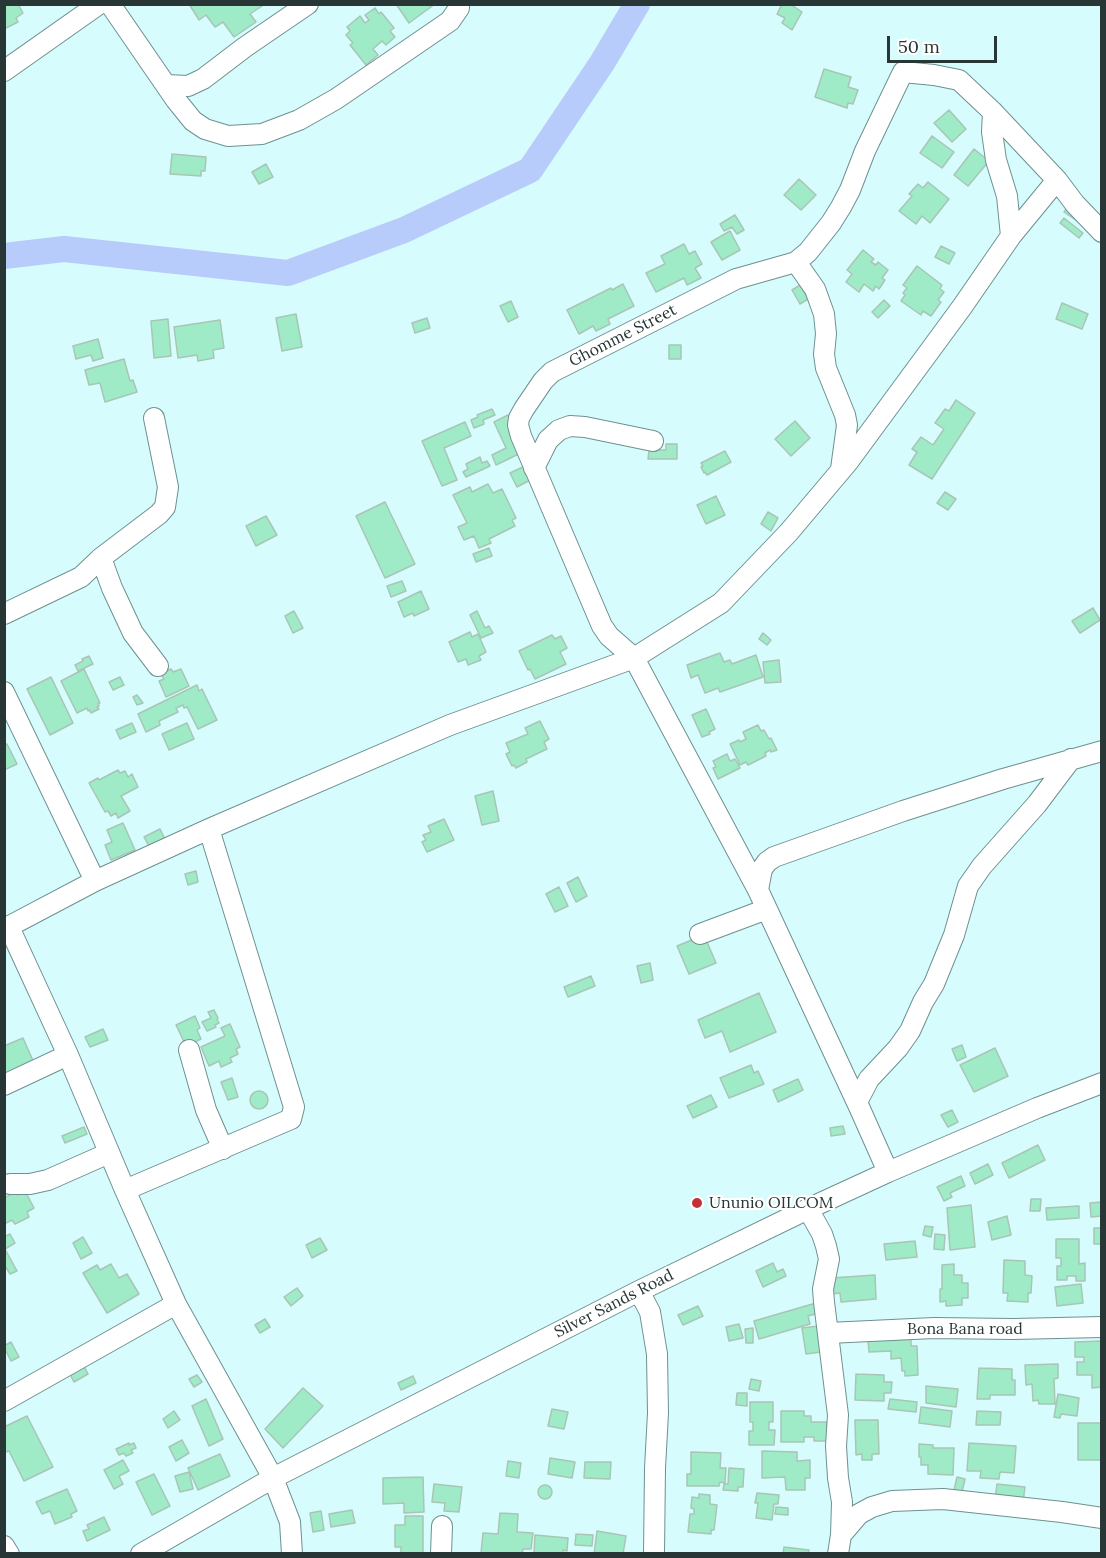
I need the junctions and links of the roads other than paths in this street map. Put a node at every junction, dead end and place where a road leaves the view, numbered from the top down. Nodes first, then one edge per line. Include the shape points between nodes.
1 (99, 4) edge
2 (110, 4) edge
3 (308, 4) edge
4 (459, 4) edge
5 (4, 71) edge
6 (166, 85) junction
7 (993, 112) junction
8 (1057, 180) junction
9 (1101, 232) edge
10 (1011, 236) junction
11 (796, 262) junction
12 (154, 418) dead end
13 (653, 441) dead end
14 (534, 468) junction
15 (840, 471) junction
16 (101, 558) junction
17 (4, 614) edge
18 (634, 658) junction
19 (158, 666) dead end
20 (4, 692) edge
21 (1101, 751) edge
22 (1071, 759) junction
23 (209, 829) junction
24 (95, 881) junction
25 (758, 890) junction
26 (766, 909) junction
27 (7, 928) edge
28 (700, 934) dead end
29 (189, 1050) dead end
30 (68, 1055) junction
31 (1101, 1083) edge
32 (4, 1085) edge
33 (857, 1102) junction
34 (223, 1149) junction
35 (109, 1153) junction
36 (888, 1172) junction
37 (10, 1184) dead end
38 (125, 1190) junction
39 (808, 1209) junction
40 (639, 1291) junction
41 (176, 1304) junction
42 (1101, 1327) edge
43 (828, 1333) junction
44 (4, 1401) edge
45 (273, 1478) junction
46 (842, 1494) junction
47 (872, 1507) junction
48 (1101, 1518) edge
49 (442, 1526) dead end
50 (839, 1544) edge
51 (4, 1546) edge
52 (9, 1554) edge
53 (141, 1554) edge
54 (292, 1554) edge
55 (441, 1554) edge
56 (654, 1554) edge

1 - 5 street
2 - 6 street
3 - 6 street via 203,79 188,86
4 - 6 street via 450,21 336,99 299,120 262,134 228,136 205,129
7 - 8 street
7 - 10 street via 996,160 1007,196
7 - 11 street, Ghomme Street via 959,80 902,73 841,207
8 - 9 street
8 - 10 street
10 - 15 street
11 - 14 street, Ghomme Street via 736,279 552,372 519,418 521,436
11 - 15 street via 815,289 824,314 826,368 847,425
12 - 16 street via 168,487 165,507
13 - 14 street via 570,426 548,440
14 - 18 street, Ghomme Street via 602,626
15 - 18 street via 721,603
16 - 17 street via 81,577
16 - 19 street via 133,633
18 - 23 street via 450,725
18 - 25 street
20 - 24 street
21 - 22 street
22 - 25 street via 903,811 774,857 762,869
22 - 33 street via 968,886 934,984 898,1048 869,1079
23 - 24 street
23 - 34 street via 294,1107 291,1119
24 - 27 street
25 - 26 street
26 - 28 street
26 - 33 street
27 - 30 street
29 - 34 street via 206,1110
30 - 32 street
30 - 35 street
31 - 36 street, Silver Sands Road
33 - 36 street
34 - 38 street
35 - 37 street via 48,1180
35 - 38 street
36 - 39 street, Silver Sands Road
38 - 41 street
39 - 40 street, Silver Sands Road
39 - 43 street via 822,1234 829,1259 823,1289
40 - 45 street, Silver Sands Road
40 - 56 street via 650,1312 657,1353
41 - 44 street
41 - 45 street
42 - 43 street, Bona Bana road
43 - 46 street
45 - 53 street, Silver Sands Road
45 - 54 street via 290,1522
46 - 47 street
46 - 50 street
47 - 48 street via 892,1501 944,1499
47 - 50 street via 859,1514
49 - 55 street
51 - 52 street

